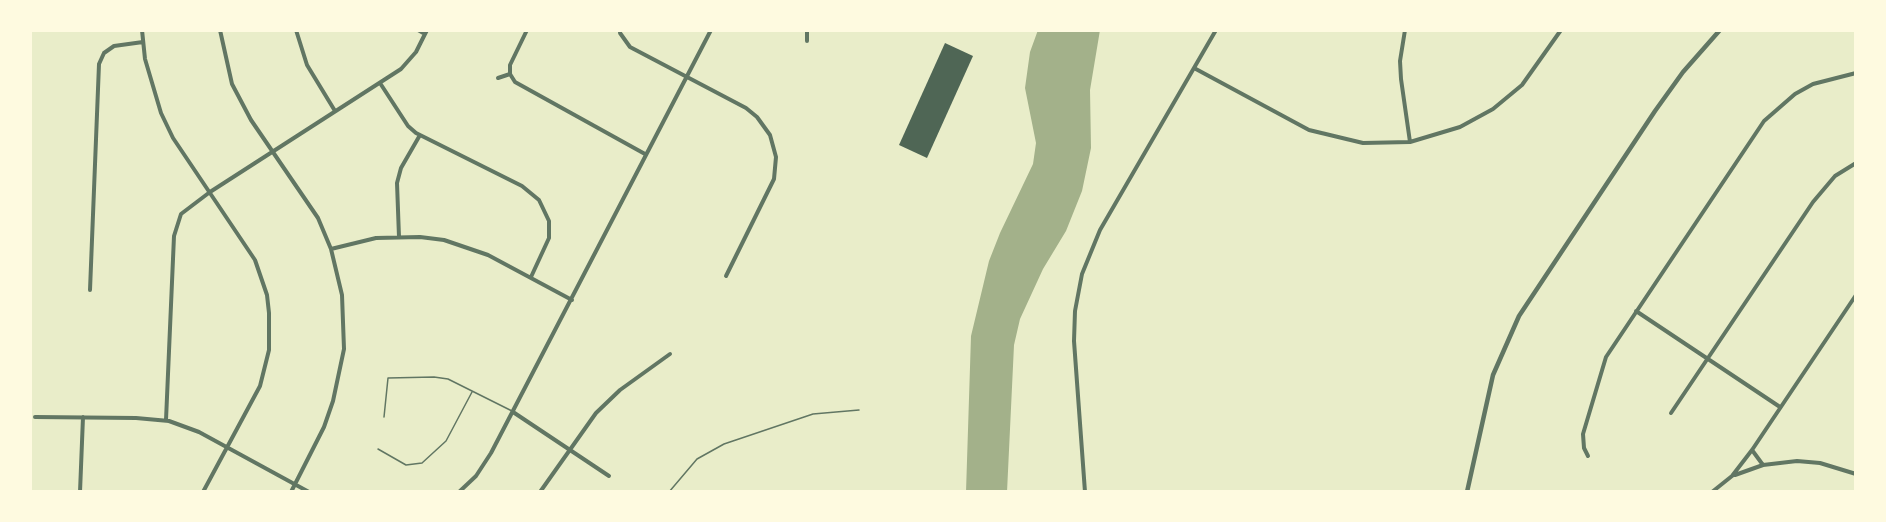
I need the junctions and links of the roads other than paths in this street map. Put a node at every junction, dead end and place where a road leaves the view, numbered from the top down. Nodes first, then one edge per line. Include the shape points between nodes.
1 (142, 30) edge
2 (220, 30) edge
3 (296, 30) edge
4 (417, 30) edge
5 (527, 30) edge
6 (711, 30) edge
7 (807, 30) edge
8 (1216, 30) edge
9 (1405, 30) edge
10 (1561, 30) edge
11 (1720, 30) edge
12 (426, 32) edge
13 (620, 33) dead end
14 (807, 41) dead end
15 (143, 42) junction
16 (1194, 68) junction
17 (1856, 73) edge
18 (510, 74) junction
19 (498, 78) dead end
20 (686, 78) junction
21 (380, 83) junction
22 (335, 111) junction
23 (420, 135) junction
24 (1410, 141) junction
25 (274, 152) junction
26 (645, 154) junction
27 (1856, 163) edge
28 (210, 192) junction
29 (399, 237) junction
30 (331, 249) junction
31 (726, 276) dead end
32 (531, 278) junction
33 (90, 290) dead end
34 (1856, 295) edge
35 (572, 300) junction
36 (1636, 311) junction
37 (670, 354) dead end
38 (1706, 359) junction
39 (472, 391) junction
40 (1780, 407) junction
41 (859, 410) dead end
42 (513, 412) junction
43 (1671, 413) dead end
44 (35, 417) dead end
45 (83, 417) junction
46 (384, 417) dead end
47 (166, 420) junction
48 (229, 448) junction
49 (378, 448) dead end
50 (569, 449) junction
51 (1752, 450) junction
52 (1588, 456) dead end
53 (1763, 465) junction
54 (1856, 474) edge
55 (609, 476) dead end
56 (1732, 476) junction
57 (295, 484) junction
58 (80, 492) edge
59 (203, 492) edge
60 (291, 492) edge
61 (309, 492) edge
62 (459, 492) edge
63 (540, 492) edge
64 (669, 492) edge
65 (1085, 492) edge
66 (1467, 492) edge
67 (1712, 492) edge

1 - 15 street
2 - 25 street via 232,84
3 - 22 street via 307,65
4 - 12 street
5 - 18 street via 510,63
6 - 20 street
7 - 14 street
8 - 16 street
9 - 24 street via 1400,61
10 - 24 street via 1522,85 1493,109 1449,132
11 - 66 street via 1660,104 1519,316 1493,375
12 - 21 street via 407,64
13 - 20 street via 630,47
15 - 28 street via 151,86 161,113
15 - 33 street via 111,47 99,64
16 - 24 street via 1309,130 1363,143
16 - 65 street via 1100,230 1080,282 1074,341
17 - 36 street via 1813,84 1764,120
18 - 19 street
18 - 26 street via 519,86
20 - 26 street
20 - 31 street via 752,112 766,129 775,150 772,186
21 - 22 street
21 - 23 street via 408,126
22 - 25 street
23 - 29 street via 398,178
23 - 32 street via 522,186 539,200 547,215 549,238
25 - 28 street
25 - 30 street via 313,211
26 - 35 street
27 - 38 street via 1825,185
28 - 47 street via 184,211 174,232
28 - 48 street via 255,260 269,313 266,368
29 - 30 street via 358,241
29 - 32 street via 444,240
30 - 57 street via 344,322 340,375 324,427
32 - 35 street
34 - 40 street
35 - 42 street
36 - 38 street
36 - 52 street via 1600,371 1583,434
37 - 50 street via 608,401
38 - 40 street
38 - 43 street
39 - 42 lane
39 - 46 lane via 441,378 388,378
39 - 49 lane via 446,441 422,463 408,465
40 - 51 street
41 - 64 lane via 813,414 724,444 697,459
42 - 50 street
42 - 62 street via 484,465
44 - 45 street
45 - 47 street
45 - 58 street
47 - 48 street
48 - 57 street
48 - 59 street
50 - 55 street
50 - 63 street
51 - 53 street
51 - 56 street
53 - 54 street via 1820,463
53 - 56 street
56 - 67 street
57 - 60 street
57 - 61 street

